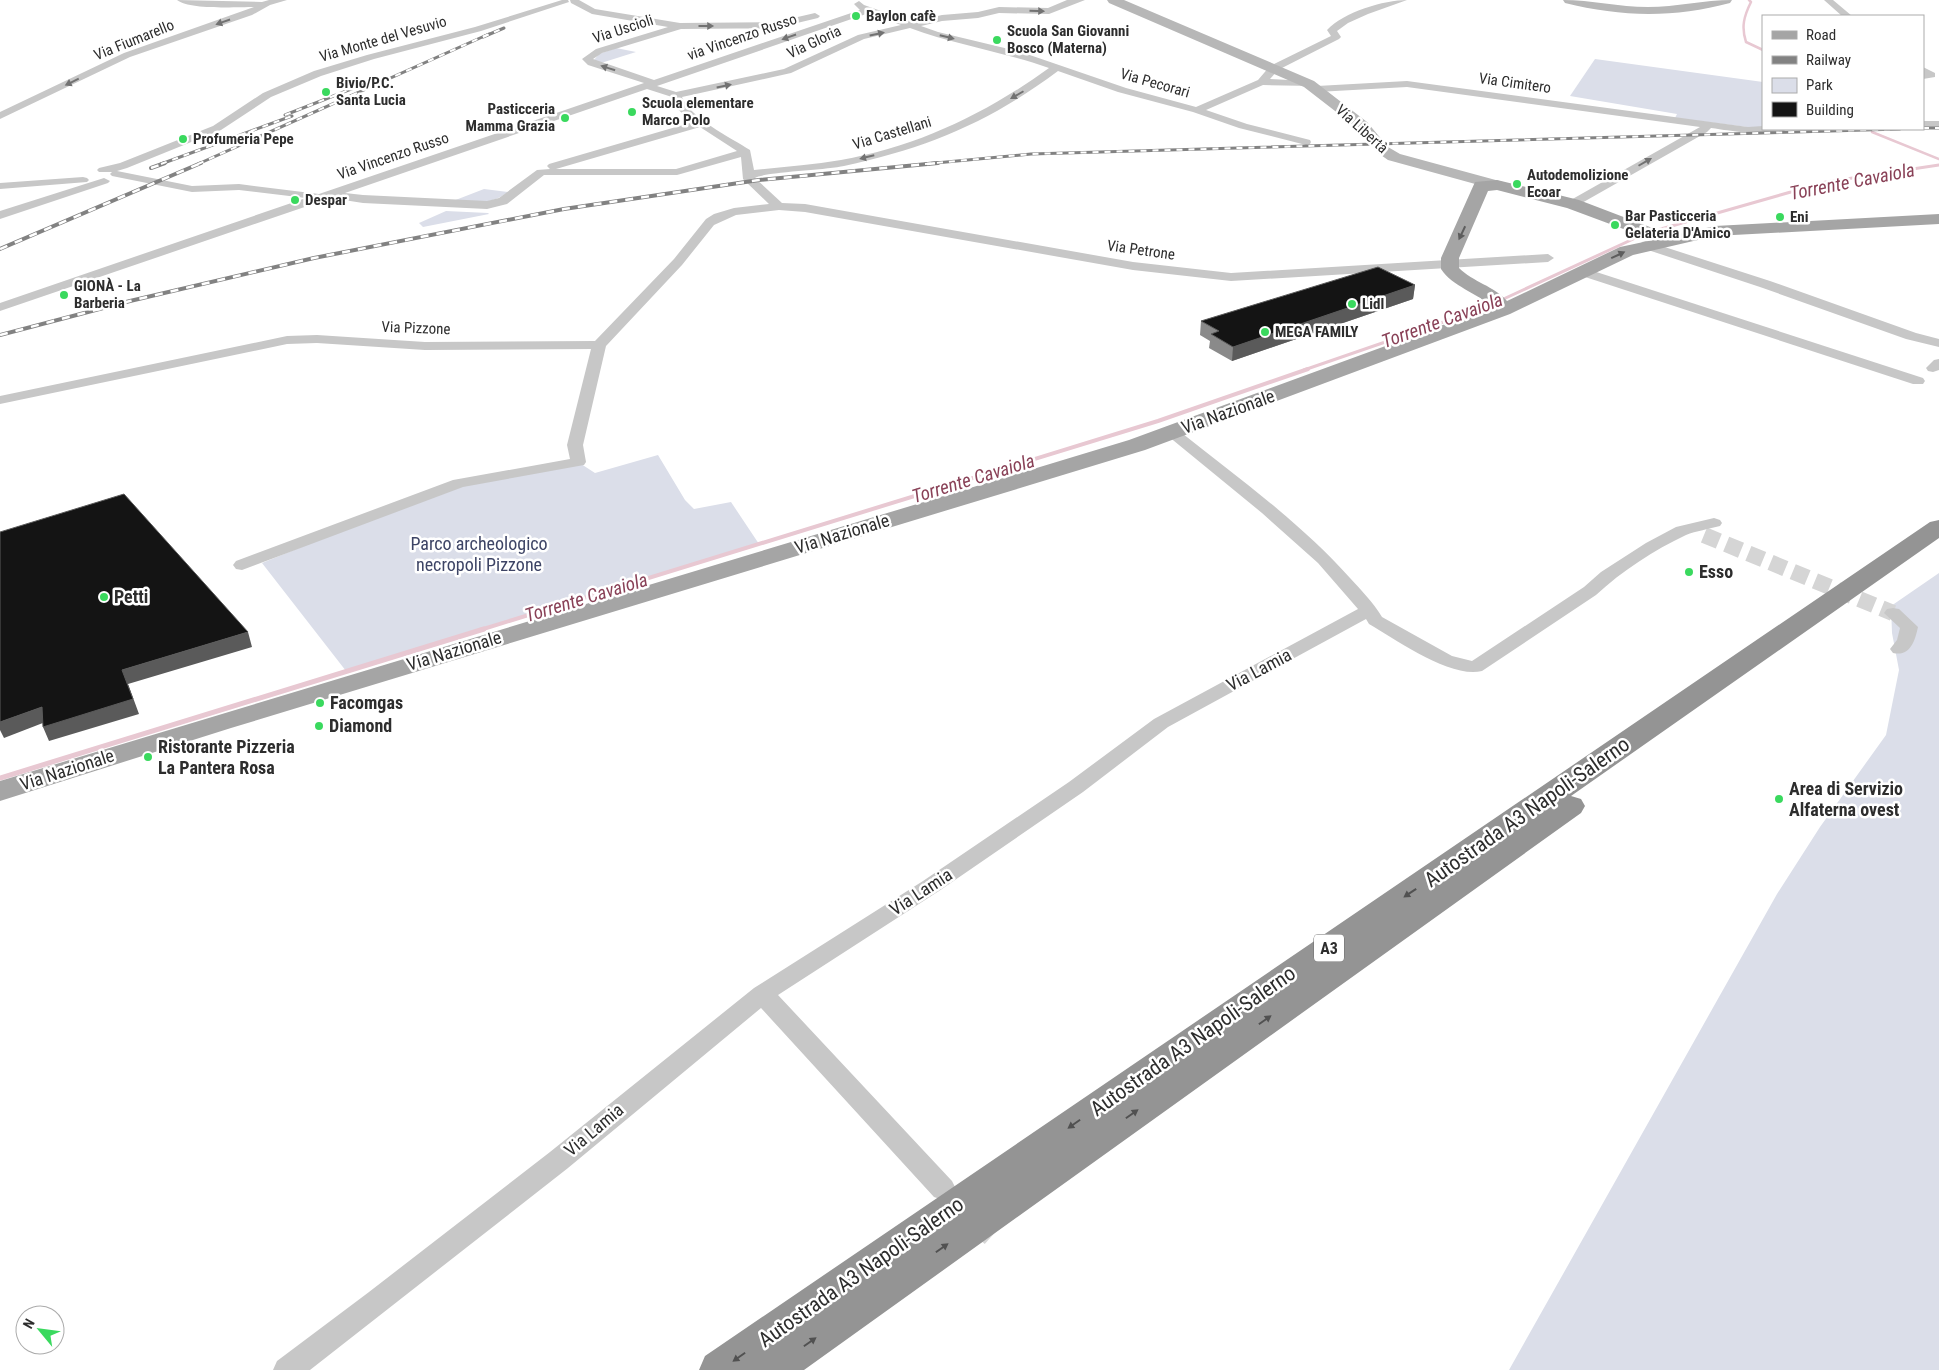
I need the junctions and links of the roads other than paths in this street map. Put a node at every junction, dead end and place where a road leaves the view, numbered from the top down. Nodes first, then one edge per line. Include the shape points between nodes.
1 (181, 0) edge
2 (283, 0) edge
3 (584, 0) edge
4 (1081, 0) edge
5 (1112, 0) edge
6 (1403, 0) edge
7 (1569, 0) edge
8 (1726, 0) edge
9 (1828, 0) edge
10 (561, 2) edge
11 (268, 3) junction
12 (862, 6) edge
13 (1846, 15) edge
14 (680, 26) junction
15 (913, 26) junction
16 (1057, 67) junction
17 (1924, 71) edge
18 (1924, 76) edge
19 (1268, 78) junction
20 (650, 84) junction
21 (1313, 87) junction
22 (676, 95) junction
23 (1197, 110) junction
24 (0, 116) edge
25 (701, 123) junction
26 (1924, 124) edge
27 (1939, 124) edge
28 (1708, 125) junction
29 (1762, 130) edge
30 (1306, 142) dead end
31 (746, 152) junction
32 (541, 172) junction
33 (112, 174) junction
34 (749, 174) junction
35 (1455, 174) junction
36 (86, 179) junction
37 (1497, 185) junction
38 (0, 186) edge
39 (170, 186) joint
40 (69, 193) junction
41 (325, 195) junction
42 (1477, 197) junction
43 (1573, 204) junction
44 (779, 206) junction
45 (0, 215) edge
46 (1939, 219) edge
47 (1645, 236) junction
48 (1548, 258) dead end
49 (1450, 267) junction
50 (1584, 272) junction
51 (1480, 290) junction
52 (1527, 299) junction
53 (0, 307) edge
54 (1503, 310) junction
55 (1939, 343) edge
56 (599, 345) junction
57 (1918, 381) dead end
58 (0, 400) edge
59 (1173, 433) junction
60 (1939, 527) edge
61 (1709, 529) tunnel mouth
62 (1939, 546) edge
63 (242, 566) dead end
64 (1369, 610) junction
65 (1893, 614) tunnel mouth
66 (1899, 649) dead end
67 (0, 792) edge
68 (762, 994) junction
69 (943, 1189) dead end
70 (287, 1370) edge
71 (720, 1370) edge
72 (770, 1370) edge

1 - 11 street via 225,5
2 - 11 street, Via Fiumarello
3 - 10 street
15 -> 4 street, Via Gloria via 942,18 999,10 1049,10
5 - 19 main road, Via Libertà
6 - 19 street via 1345,21 1332,30 1336,37
7 - 8 main road via 1609,8 1658,11 1694,9
9 - 13 street
10 - 14 street, Via Uscioli via 592,11
10 - 33 street, Via Monte del Vesuvio via 326,72 267,95 230,122
11 -> 24 street, Via Fiumarello via 249,13 127,56
14 -> 12 street, Via Uscioli via 776,25
12 - 15 street, Via Pecorari
12 -> 20 street, via Vincenzo Russo
20 -> 14 street, Via Uscioli via 587,59 600,51
15 -> 16 street, Via Pecorari
22 -> 15 street, Via Gloria via 787,71 861,37
16 - 23 street, Via Pecorari via 1122,90
16 -> 34 street, Via Castellani via 1023,92 972,120 912,146 842,163
17 - 18 street via 1931,75
19 - 21 street, Via Cimitero
19 - 21 main road, Via Libertà via 1292,77
19 - 23 street
20 - 22 street
20 - 41 street, Via Vincenzo Russo
21 - 28 street, Via Cimitero via 1408,84
21 - 35 main road, Via Libertà via 1362,125 1383,150 1394,157
22 - 25 street via 680,106
23 - 30 street, Via Pecorari
25 - 31 street
25 - 32 street
26 - 27 street
28 - 29 street, Via Cimitero
43 -> 28 street
31 - 32 street via 677,172
31 - 34 street
32 - 41 street via 503,202 487,205
33 - 36 street, Via Monte del Vesuvio
33 - 39 street
33 - 40 street, Via Monte del Vesuvio
34 - 44 street via 749,178
35 - 37 main road, Via Libertà
35 - 42 main road via 1468,183
36 - 38 street
36 - 40 street, Via Monte del Vesuvio
37 - 42 main road via 1481,186
37 - 43 main road, Via Libertà
39 - 41 street
40 - 45 street, Via Monte del Vesuvio
41 - 53 street, Via Vincenzo Russo
42 -> 49 main road via 1450,258
43 - 47 main road, Via Libertà
44 - 49 street, Via Petrone via 1133,266 1231,277
44 - 56 street via 734,212 710,222 678,262
46 - 47 main road, Via Nazionale
50 -> 47 main road, Via Nazionale via 1627,250
47 - 55 street via 1765,284
48 - 49 street, Via Petrone
49 - 51 main road via 1462,281
50 - 52 main road, Via Nazionale
50 - 57 street
51 - 52 main road
51 - 54 main road via 1500,304
52 - 54 main road, Via Nazionale
54 - 59 main road, Via Nazionale
56 - 58 street, Via Pizzone via 425,346 287,340
56 - 63 street via 575,445 578,462 459,483
59 - 64 street via 1324,559
59 - 67 main road, Via Nazionale
60 -> 71 highway, Autostrada A3 Napoli-Salerno / A3
61 - 64 street via 1682,531 1652,547 1475,667 1446,660 1374,620
72 -> 62 highway, Autostrada A3 Napoli-Salerno / A3
64 - 68 street, Via Lamia via 1161,723 1076,787 931,886
65 - 66 street via 1909,627 1906,641
68 - 69 street
68 - 70 street, Via Lamia via 535,1178

